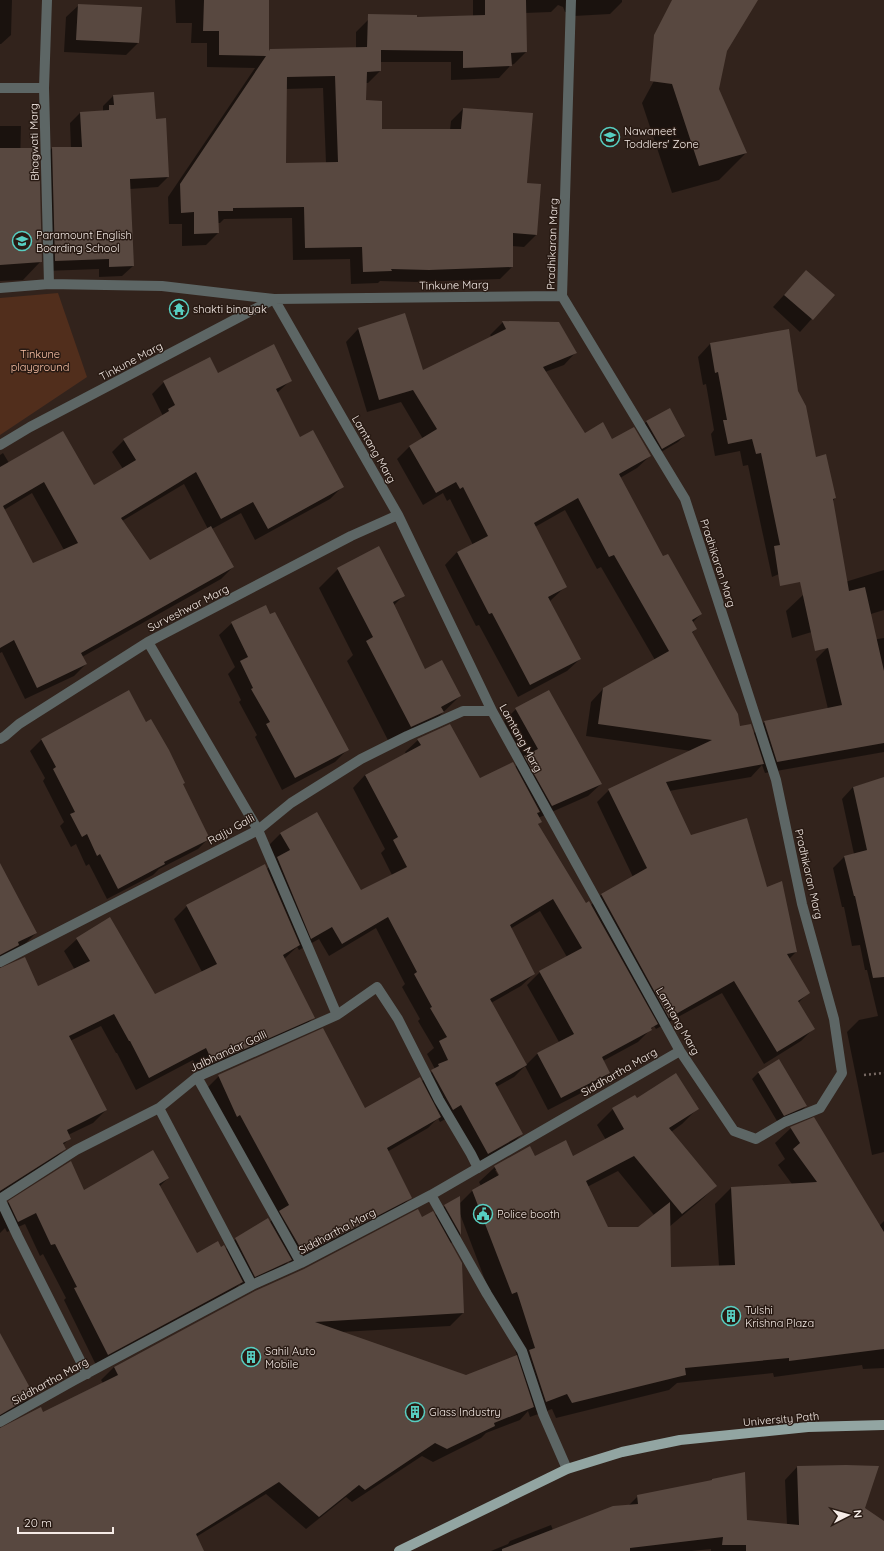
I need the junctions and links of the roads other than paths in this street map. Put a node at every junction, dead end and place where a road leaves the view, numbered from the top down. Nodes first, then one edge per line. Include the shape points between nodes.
1 (47, 0) edge
2 (571, 0) edge
3 (0, 88) edge
4 (44, 88) junction
5 (49, 284) junction
6 (0, 288) edge
7 (562, 296) junction
8 (274, 299) junction
9 (0, 445) edge
10 (398, 515) junction
11 (148, 642) junction
12 (492, 712) junction
13 (0, 739) edge
14 (258, 830) junction
15 (0, 962) edge
16 (337, 1015) junction
17 (680, 1051) junction
18 (197, 1076) junction
19 (159, 1108) junction
20 (785, 1122) joint
21 (478, 1168) junction
22 (431, 1195) junction
23 (302, 1263) junction
24 (252, 1285) junction
25 (87, 1374) junction
26 (0, 1422) edge
27 (884, 1425) edge
28 (567, 1469) junction
29 (399, 1551) edge

1 - 4 street, Bhagwati Marg
2 - 7 street, Pradhikaran Marg
3 - 4 street
4 - 5 street, Bhagwati Marg
5 - 6 street, Tinkune Marg
5 - 8 street, Tinkune Marg via 162,286
7 - 8 street, Tinkune Marg
7 - 20 street, Pradhikaran Marg via 685,499 776,780 802,904 834,1019 842,1073 820,1108
8 - 9 street, Tinkune Marg
8 - 10 street, Lamtang Marg
10 - 11 street, Surveshwar Marg via 351,536
10 - 12 street, Lamtang Marg
11 - 13 street, Surveshwar Marg via 19,724
11 - 14 street
12 - 14 street, Rajju Galli via 463,711 361,759 291,803
12 - 17 street, Lamtang Marg
14 - 15 street, Rajju Galli
14 - 16 street
16 - 18 street, Jalbhandar Galli
16 - 21 street, Jalbhandar Galli via 377,987 398,1019 439,1100
17 - 20 street, Lamtang Marg via 734,1131 756,1139
17 - 21 street, Siddhartha Marg
18 - 19 street, Jalbhandar Galli
18 - 23 street
19 - 24 street
19 - 25 street, Jalbhandar Galli via 76,1150 0,1199
21 - 22 street, Siddhartha Marg
22 - 23 street, Siddhartha Marg
22 - 28 street via 486,1294 522,1352 543,1414
23 - 24 street, Siddhartha Marg
24 - 25 street, Siddhartha Marg
25 - 26 street, Siddhartha Marg
27 - 28 main road, University Path via 808,1427 680,1440 622,1452
28 - 29 main road, University Path

